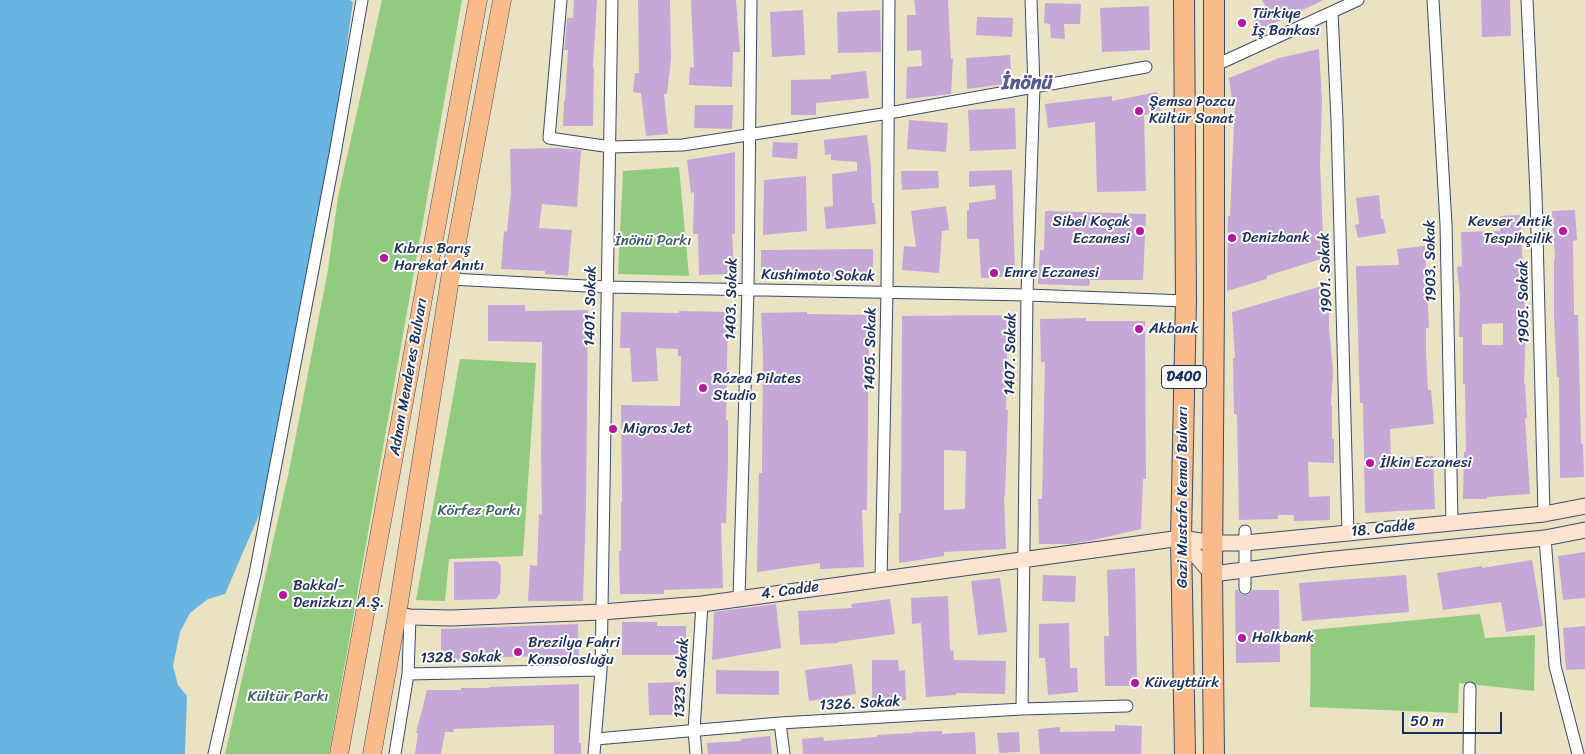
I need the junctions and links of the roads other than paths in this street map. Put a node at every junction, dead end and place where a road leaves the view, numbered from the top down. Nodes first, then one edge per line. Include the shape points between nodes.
1 (362, 0) edge
2 (478, 0) edge
3 (502, 0) edge
4 (561, 0) edge
5 (612, 0) edge
6 (750, 0) edge
7 (889, 0) edge
8 (1031, 0) edge
9 (1184, 0) edge
10 (1214, 0) edge
11 (1358, 0) edge
12 (1433, 0) edge
13 (1527, 0) edge
14 (1337, 7) edge
15 (1146, 66) dead end
16 (1214, 66) junction
17 (1034, 87) junction
18 (889, 113) junction
19 (750, 134) junction
20 (611, 147) junction
21 (450, 279) junction
22 (606, 287) junction
23 (748, 289) junction
24 (887, 292) junction
25 (1028, 295) junction
26 (1186, 301) junction
27 (1585, 506) edge
28 (1544, 514) junction
29 (1452, 522) junction
30 (1585, 530) edge
31 (1348, 532) junction
32 (1245, 537) junction
33 (1181, 538) junction
34 (1545, 538) junction
35 (1213, 543) junction
36 (1023, 559) junction
37 (1245, 569) junction
38 (1212, 574) junction
39 (881, 579) junction
40 (1245, 588) dead end
41 (738, 598) junction
42 (702, 604) junction
43 (602, 612) junction
44 (403, 616) junction
45 (601, 670) junction
46 (408, 674) junction
47 (1470, 688) dead end
48 (1127, 706) dead end
49 (1022, 709) junction
50 (780, 723) junction
51 (694, 730) junction
52 (1579, 736) edge
53 (596, 740) junction
54 (214, 754) edge
55 (339, 754) edge
56 (372, 754) edge
57 (395, 754) edge
58 (594, 754) edge
59 (696, 754) edge
60 (784, 754) edge
61 (1185, 754) edge
62 (1214, 754) edge
63 (1469, 754) edge
64 (1578, 754) edge

1 - 54 street via 255,574
2 - 55 main road, Adnan Menderes Bulvarı
3 - 21 main road, Adnan Menderes Bulvarı
4 - 20 street via 549,138
5 - 20 street, 1401. Sokak
6 - 19 street, 1403. Sokak
7 - 18 street, 1405. Sokak
8 - 17 street, 1407. Sokak
9 - 26 highway, Gazi Mustafa Kemal Bulvarı / D400
10 - 16 highway, Gazi Mustafa Kemal Bulvarı / D400
11 - 14 street
12 - 29 street, 1903. Sokak via 1446,224
13 - 28 street, 1905. Sokak via 1536,194
14 - 16 street
14 - 31 street, 1901. Sokak
15 - 17 street
16 - 35 highway, Gazi Mustafa Kemal Bulvarı / D400
17 - 18 street
17 - 25 street, 1407. Sokak
18 - 19 street
18 - 24 street, 1405. Sokak
19 - 20 street via 683,145
19 - 23 street, 1403. Sokak
20 - 22 street, 1401. Sokak
21 - 22 street, Kushimoto Sokak
21 - 44 main road, Adnan Menderes Bulvarı
22 - 23 street, Kushimoto Sokak
22 - 43 street, 1401. Sokak
23 - 24 street, Kushimoto Sokak
23 - 41 street, 1403. Sokak
24 - 25 street, Kushimoto Sokak
24 - 39 street, 1405. Sokak
25 - 26 street, Kushimoto Sokak
25 - 36 street, 1407. Sokak
26 - 33 highway, Gazi Mustafa Kemal Bulvarı / D400
27 - 28 street, 18. Cadde
28 - 29 street, 18. Cadde
29 - 31 street, 18. Cadde
30 - 34 street, 18. Cadde
31 - 32 street, 18. Cadde
32 - 35 street, 18. Cadde
32 - 37 street
33 - 35 street, 18. Cadde
33 - 36 street, 4. Cadde
33 - 38 street
33 - 61 highway, Gazi Mustafa Kemal Bulvarı / D400
34 - 37 street, 18. Cadde
34 - 52 street via 1554,666
35 - 38 highway, Gazi Mustafa Kemal Bulvarı / D400
36 - 39 street, 4. Cadde
36 - 49 street, 1407. Sokak
37 - 38 street, 18. Cadde
37 - 40 street
38 - 62 highway, Gazi Mustafa Kemal Bulvarı / D400
39 - 41 street, 4. Cadde
41 - 42 street, 4. Cadde
42 - 43 street, 4. Cadde
42 - 51 street, 1323. Sokak
43 - 44 street, 4. Cadde via 451,618
43 - 45 street, 1401. Sokak
44 - 46 street, 1328. Sokak
44 - 56 main road, Adnan Menderes Bulvarı
45 - 46 street, 1328. Sokak
45 - 53 street, 1401. Sokak
46 - 57 street
47 - 63 street
48 - 49 street, 1326. Sokak
49 - 50 street, 1326. Sokak
50 - 51 street, 1326. Sokak
50 - 60 street
51 - 53 street, 1326. Sokak
51 - 59 street, 1323. Sokak
52 - 64 street
53 - 58 street, 1401. Sokak

